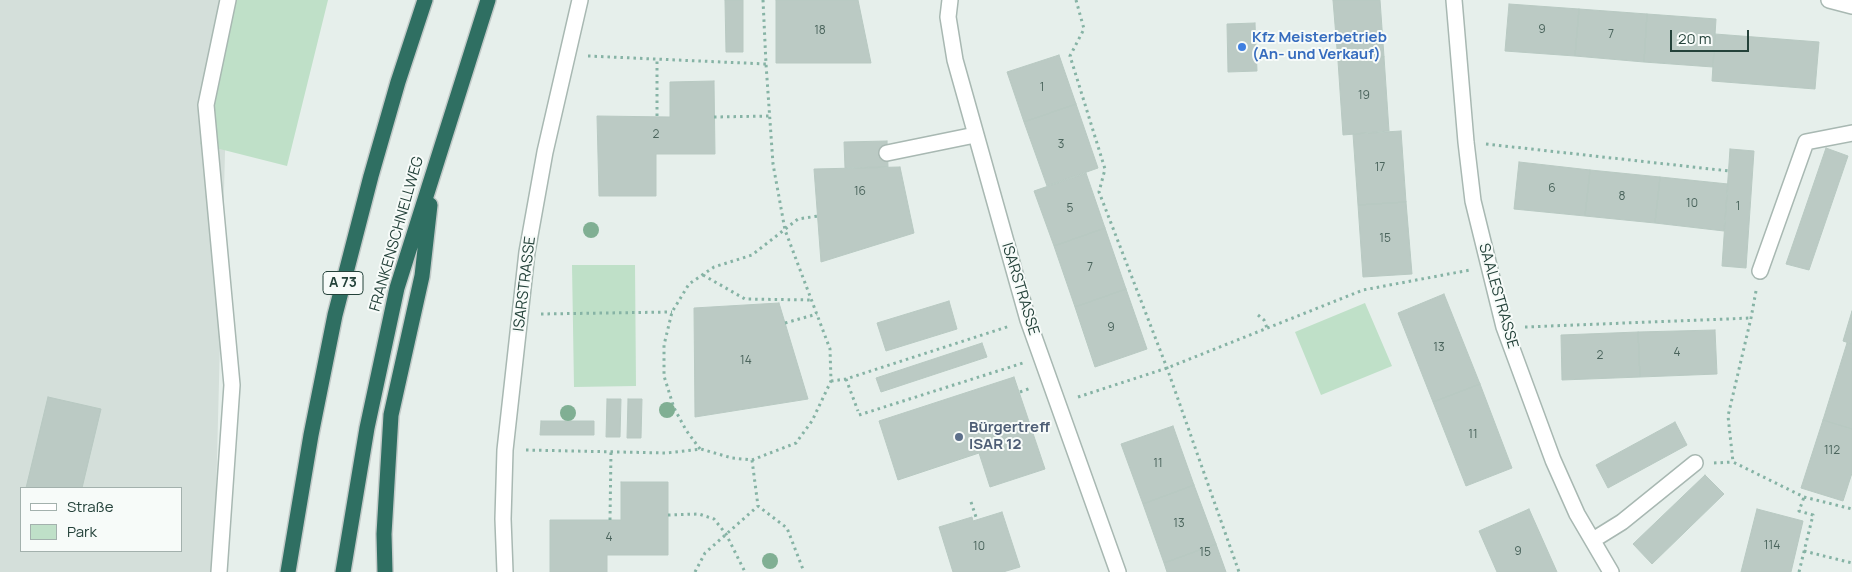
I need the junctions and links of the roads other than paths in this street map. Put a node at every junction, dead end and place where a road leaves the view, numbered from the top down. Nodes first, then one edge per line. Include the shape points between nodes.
1 (228, 0) edge
2 (425, 0) edge
3 (488, 0) edge
4 (580, 0) edge
5 (950, 0) edge
6 (1454, 0) edge
7 (1829, 0) edge
8 (1852, 6) edge
9 (1852, 133) edge
10 (975, 135) junction
11 (887, 153) dead end
12 (433, 171) junction
13 (1760, 271) road end
14 (1695, 463) dead end
15 (1593, 540) junction
16 (219, 572) edge
17 (288, 572) edge
18 (342, 572) edge
19 (384, 572) edge
20 (505, 572) edge
21 (1118, 572) edge
22 (1611, 572) edge

1 - 16 street via 206,105 232,385
2 - 17 highway, A 73 via 373,166 340,297 311,435
3 - 12 highway, FRANKENSCHNELLWEG
4 - 20 street, ISARSTRASSE via 545,152 527,252 505,450
5 - 10 street, ISARSTRASSE via 950,37
6 - 15 street, SAALESTRASSE via 1473,201 1488,266 1504,327 1553,460
7 - 8 street
9 - 13 street via 1806,142
10 - 11 street
10 - 21 street, ISARSTRASSE via 1028,320
12 - 18 highway, FRANKENSCHNELLWEG via 397,288 367,428
12 - 19 highway via 422,276 391,415
14 - 15 street via 1622,522
15 - 22 street, SAALESTRASSE

